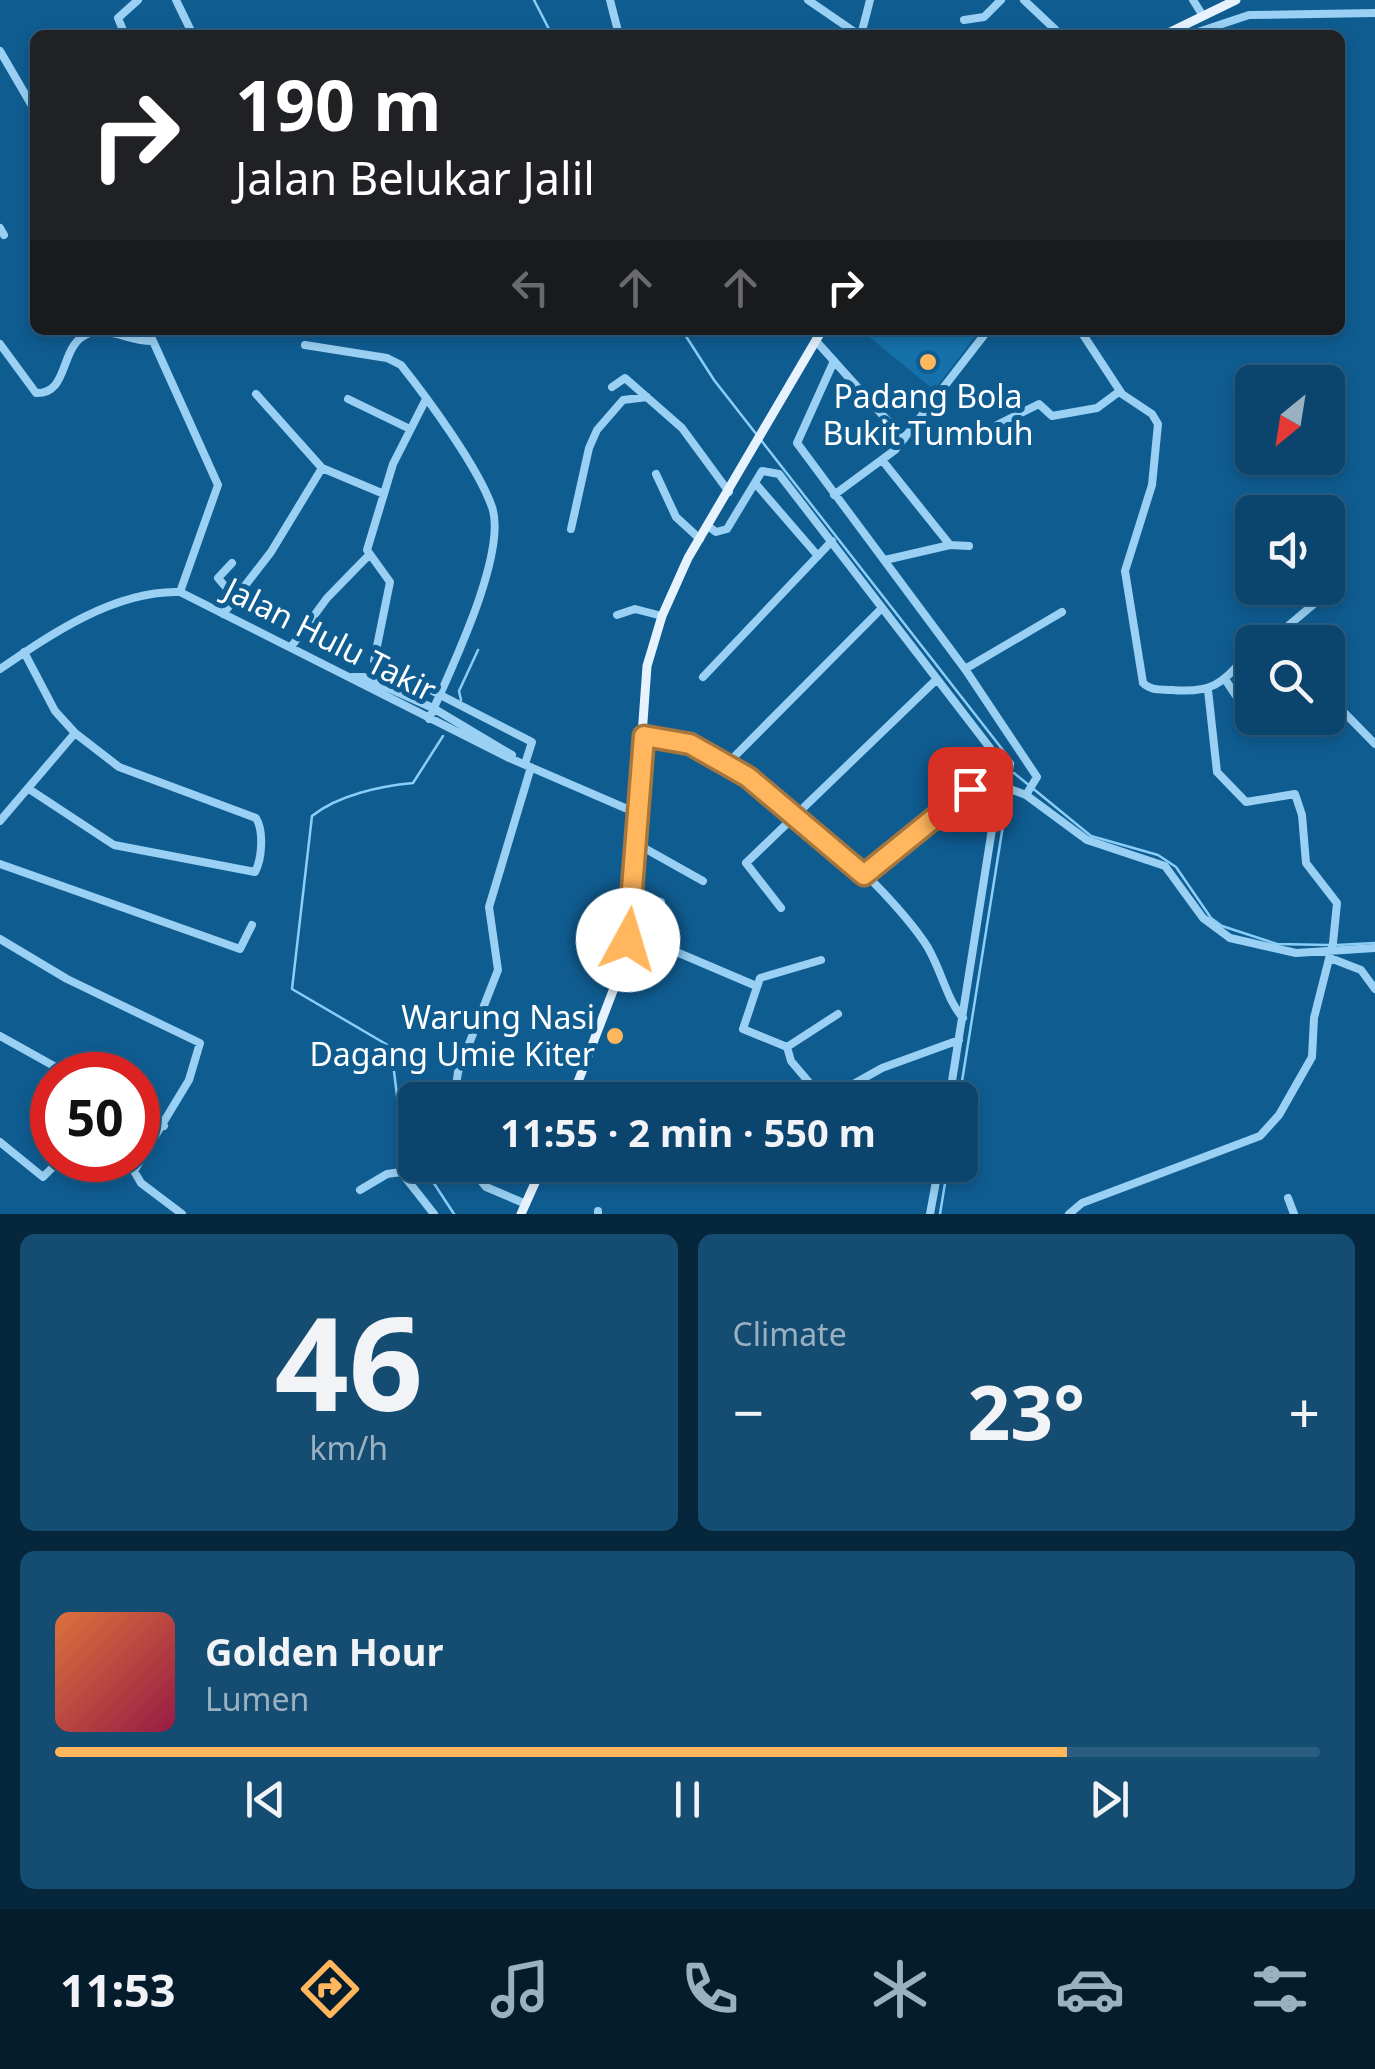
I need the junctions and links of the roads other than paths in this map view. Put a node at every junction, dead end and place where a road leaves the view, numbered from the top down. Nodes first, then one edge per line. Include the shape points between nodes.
1 (138, 0) edge
2 (176, 0) edge
3 (610, 0) edge
4 (808, 0) edge
5 (870, 0) edge
6 (1001, 0) edge
7 (1024, 0) edge
8 (1194, 0) edge
9 (1236, 0) edge
10 (1375, 12) edge
11 (1204, 16) junction
12 (964, 20) dead end
13 (123, 30) edge
14 (191, 30) edge
15 (618, 30) edge
16 (853, 30) edge
17 (861, 30) edge
18 (1055, 30) edge
19 (1175, 30) edge
20 (1202, 30) edge
21 (0, 51) edge
22 (30, 102) edge
23 (85, 335) edge
24 (114, 335) edge
25 (150, 335) edge
26 (819, 335) edge
27 (984, 335) edge
28 (1083, 335) edge
29 (153, 341) junction
30 (816, 341) junction
31 (0, 344) edge
32 (306, 345) dead end
33 (834, 361) junction
34 (612, 387) dead end
35 (1120, 391) junction
36 (256, 394) dead end
37 (647, 397) junction
38 (348, 399) dead end
39 (424, 402) junction
40 (997, 426) dead end
41 (410, 429) junction
42 (904, 439) junction
43 (882, 460) junction
44 (322, 468) junction
45 (656, 474) dead end
46 (755, 484) junction
47 (729, 492) junction
48 (384, 494) junction
49 (834, 495) junction
50 (708, 526) junction
51 (571, 529) dead end
52 (700, 539) junction
53 (832, 542) junction
54 (950, 546) junction
55 (970, 546) dead end
56 (368, 556) junction
57 (818, 556) junction
58 (885, 560) junction
59 (232, 563) dead end
60 (180, 592) junction
61 (235, 598) junction
62 (1313, 605) edge
63 (882, 608) junction
64 (1062, 612) dead end
65 (223, 614) junction
66 (616, 615) dead end
67 (662, 616) junction
68 (1289, 625) edge
69 (292, 647) junction
70 (24, 652) junction
71 (0, 669) edge
72 (1235, 669) edge
73 (965, 670) junction
74 (353, 677) junction
75 (703, 678) dead end
76 (938, 680) junction
77 (1225, 680) junction
78 (1208, 690) junction
79 (1235, 695) edge
80 (438, 696) junction
81 (433, 708) junction
82 (1345, 713) edge
83 (429, 719) junction
84 (76, 733) junction
85 (644, 736) junction
86 (1375, 744) edge
87 (514, 758) junction
88 (727, 764) junction
89 (528, 766) junction
90 (997, 768) junction
91 (1001, 786) junction
92 (29, 790) junction
93 (1027, 794) junction
94 (640, 814) junction
95 (797, 814) junction
96 (0, 821) edge
97 (637, 844) junction
98 (0, 864) edge
99 (864, 875) junction
100 (703, 882) dead end
101 (633, 892) junction
102 (781, 908) dead end
103 (252, 925) dead end
104 (0, 938) edge
105 (1375, 948) edge
106 (1332, 950) junction
107 (821, 960) dead end
108 (754, 985) junction
109 (1375, 990) edge
110 (838, 1014) dead end
111 (964, 1018) junction
112 (0, 1036) edge
113 (959, 1040) junction
114 (786, 1047) junction
115 (30, 1053) edge
116 (457, 1082) edge
117 (578, 1082) edge
118 (809, 1082) edge
119 (857, 1082) edge
120 (953, 1082) edge
121 (160, 1124) edge
122 (164, 1126) junction
123 (0, 1142) edge
124 (30, 1166) edge
125 (482, 1182) edge
126 (535, 1182) edge
127 (936, 1182) edge
128 (360, 1190) dead end
129 (1288, 1198) dead end
130 (523, 1209) edge
131 (182, 1214) edge
132 (434, 1214) edge
133 (930, 1214) edge
134 (1069, 1214) edge
135 (1294, 1214) edge

1 - 13 street via 118,18
2 - 14 street
3 - 15 street
4 - 16 street
5 - 17 street
6 - 12 street via 984,17
7 - 18 street
8 - 11 street
9 - 11 main road
10 - 20 street via 1267,13
11 - 19 main road
21 - 22 street
23 - 31 street via 72,345 56,386 46,393 36,393
24 - 29 street
25 - 29 street
26 - 30 main road
27 - 42 street
28 - 35 street
29 - 60 street via 218,484
30 - 33 street
30 - 47 main road
32 - 39 street via 396,361
33 - 42 street
33 - 49 street via 796,443
34 - 37 street via 625,378
35 - 40 street via 1096,408 1052,416 1039,404
35 - 78 street via 1158,424 1152,486 1125,571 1140,673 1148,688
36 - 44 street
37 - 47 street via 682,428
37 - 51 street via 623,400 597,430
38 - 41 street
39 - 41 street
39 - 80 street via 493,510 480,595
41 - 48 street
42 - 43 street
43 - 49 street
43 - 54 street
44 - 48 street
44 - 61 street
45 - 52 street via 676,517
46 - 50 street via 727,530
46 - 53 street via 767,469 779,474
46 - 57 street
47 - 50 main road
48 - 56 street
49 - 58 street
50 - 52 main road
52 - 67 main road
53 - 57 street
53 - 63 street
54 - 55 street
54 - 58 street
56 - 69 street
56 - 80 street via 390,582 376,664
57 - 75 street
58 - 73 street
59 - 61 street via 218,578
60 - 65 street, Jalan Hulu Takir
60 - 70 street, Jalan Hulu Takir via 156,593 62,626
61 - 65 street
62 - 68 street
63 - 76 street
63 - 88 street
64 - 73 street
65 - 69 street, Jalan Hulu Takir
66 - 67 street via 635,610
67 - 85 main road via 648,666
69 - 74 street, Jalan Hulu Takir
70 - 71 street, Jalan Hulu Takir
70 - 84 street
72 - 77 street
73 - 93 street via 1030,764 1036,782
74 - 81 street
74 - 83 street, Jalan Hulu Takir
76 - 90 street via 990,748
76 - 95 street
77 - 78 street
77 - 79 street
78 - 106 street via 1219,775 1246,802 1294,794 1306,863 1337,903
80 - 81 street
80 - 89 street via 532,742
81 - 83 street
81 - 87 street
82 - 86 street
83 - 87 street, Jalan Hulu Takir
84 - 92 street
84 - 92 street via 119,768 256,818 254,872 125,849
85 - 88 street via 690,744
85 - 94 main road
87 - 89 street, Jalan Hulu Takir
88 - 95 street
89 - 94 street, Jalan Hulu Takir
89 - 116 street via 489,906 498,970
90 - 91 street
90 - 99 street
91 - 93 street
91 - 111 street
92 - 96 street
93 - 106 street via 1088,840 1165,866 1219,932 1273,951
94 - 97 main road
95 - 99 street
95 - 102 street via 746,863
97 - 100 street
97 - 101 main road
98 - 103 street via 240,949
99 - 111 street via 926,944
101 - 108 street via 660,902 660,945
101 - 117 main road via 621,974
104 - 122 street via 200,1043
105 - 106 street
106 - 109 street via 1367,974
106 - 134 street via 1309,1063 1260,1136 1082,1202
107 - 108 street
108 - 114 street via 742,1029
110 - 114 street
111 - 113 street
112 - 115 street
113 - 119 street
113 - 120 street
114 - 118 street
121 - 122 street
122 - 131 street via 134,1171
123 - 124 street
125 - 130 street
126 - 130 main road
127 - 133 street
128 - 132 street via 402,1172
129 - 135 street

